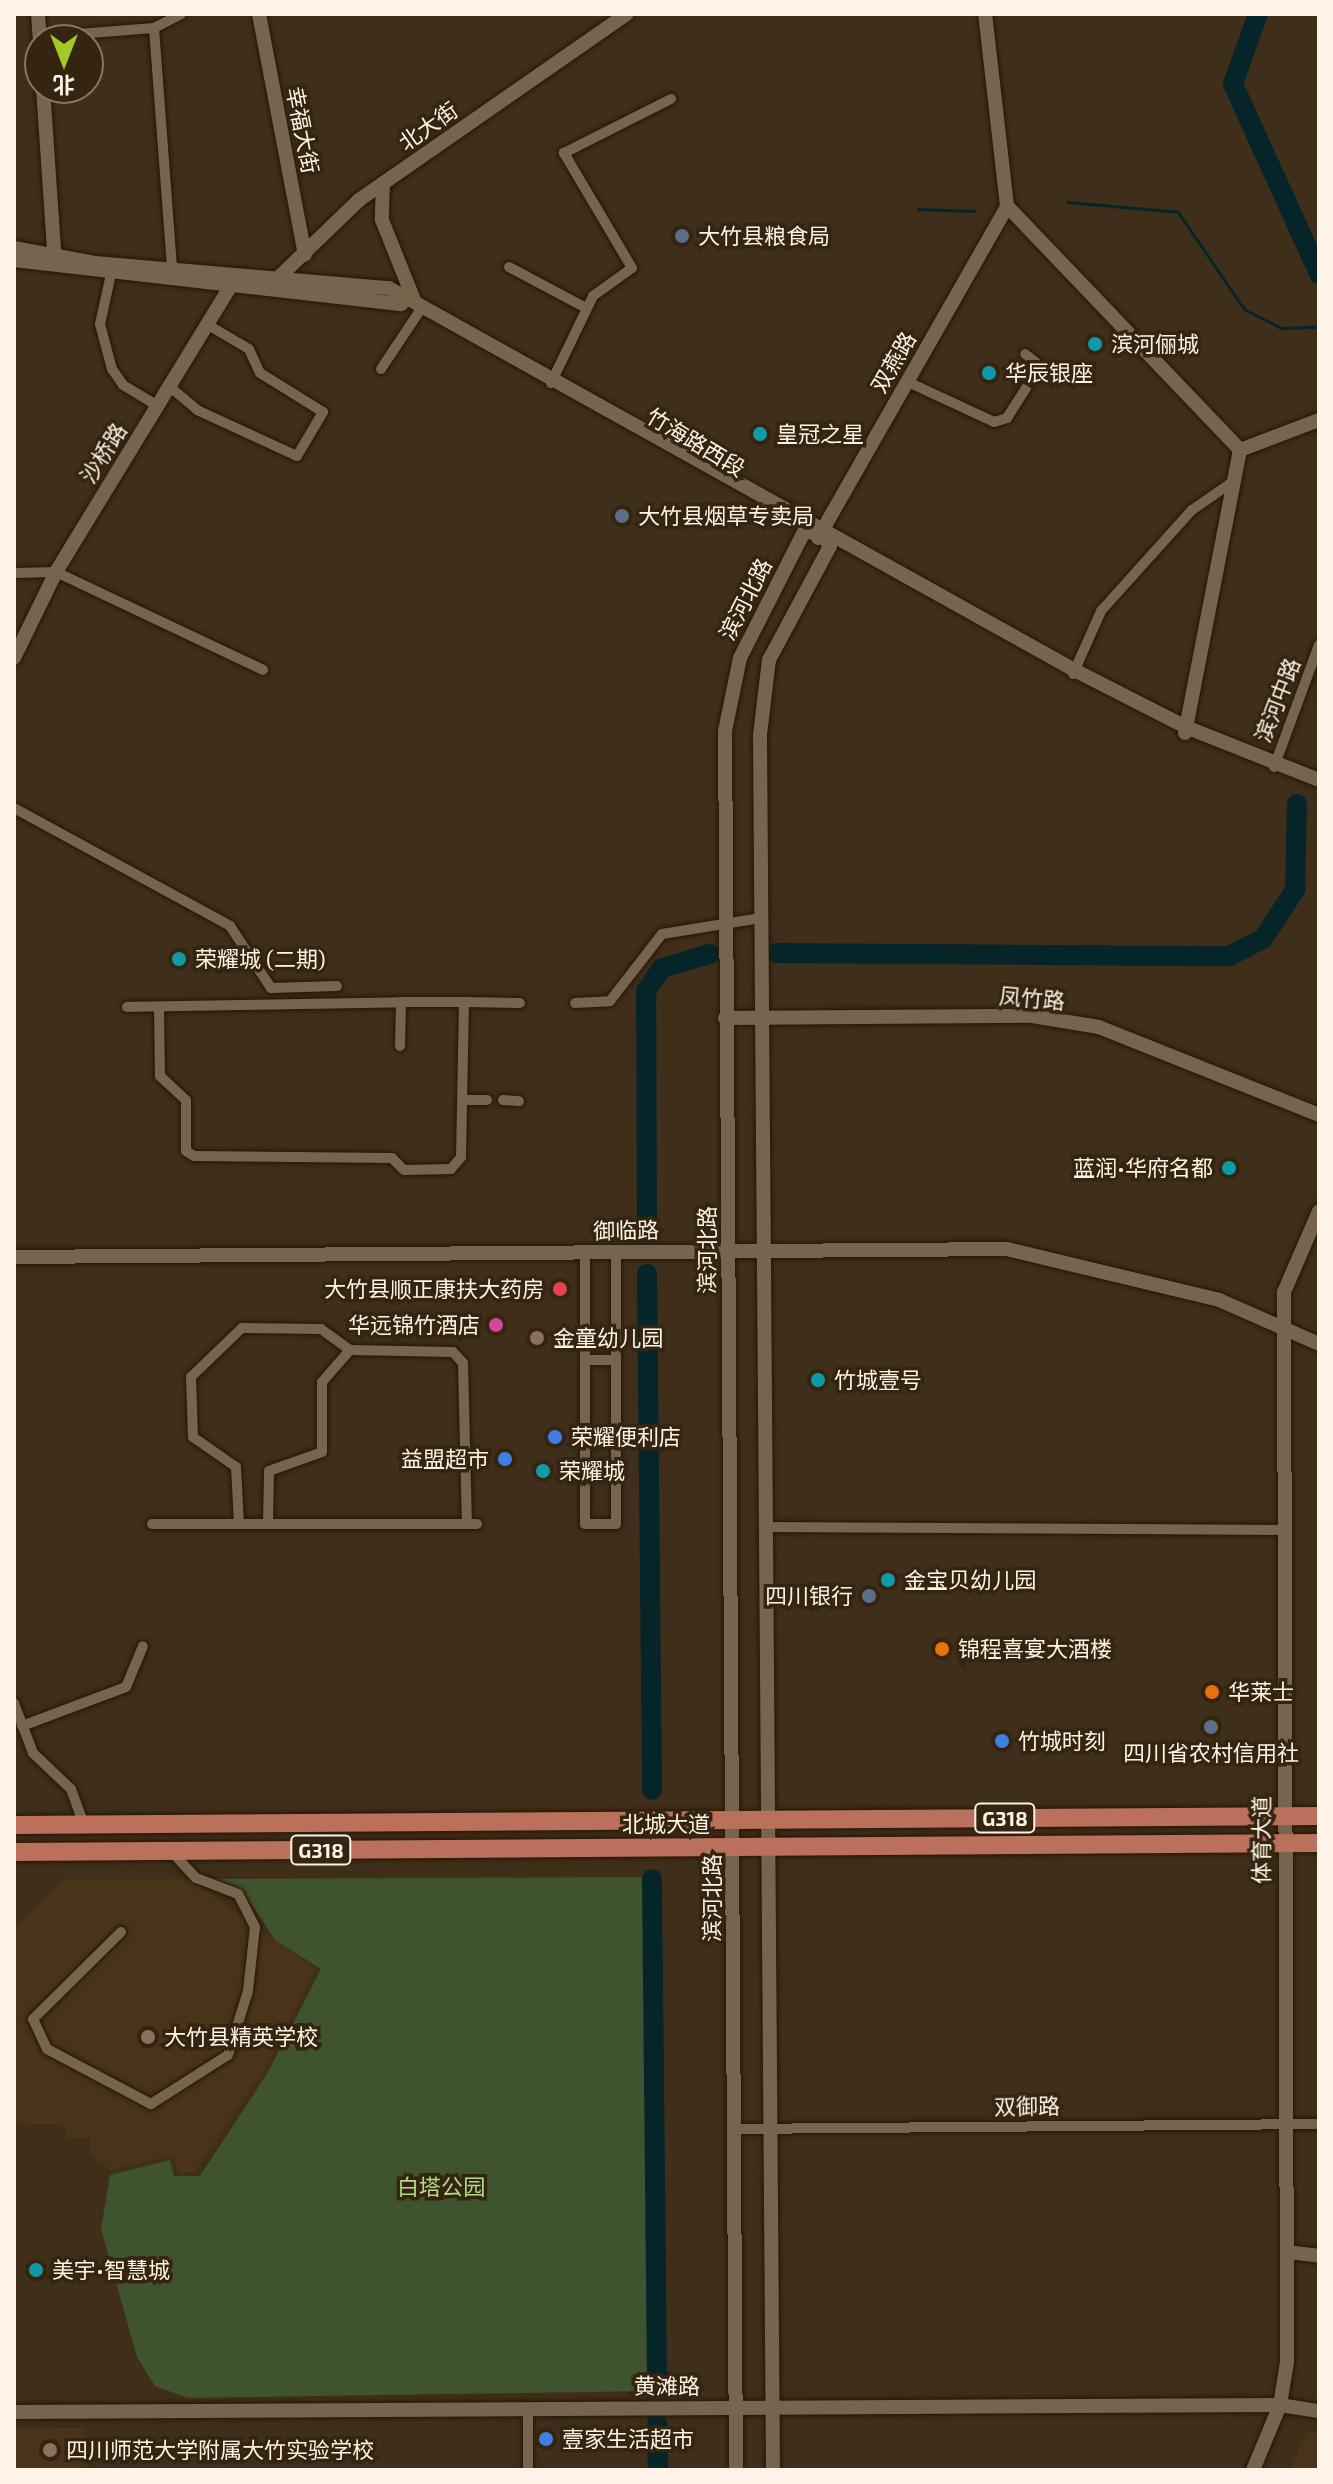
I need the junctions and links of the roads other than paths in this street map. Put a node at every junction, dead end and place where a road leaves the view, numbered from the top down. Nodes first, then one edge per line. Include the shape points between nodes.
1 (181, 14) edge
2 (259, 14) edge
3 (627, 14) edge
4 (985, 14) edge
5 (610, 19) edge
6 (154, 28) junction
7 (104, 33) edge
8 (671, 99) dead end
9 (44, 104) edge
10 (383, 183) junction
11 (1007, 206) junction
12 (14, 248) edge
13 (305, 255) junction
14 (14, 260) edge
15 (55, 261) junction
16 (509, 267) dead end
17 (172, 268) junction
18 (111, 274) junction
19 (280, 277) junction
20 (233, 281) junction
21 (267, 288) junction
22 (416, 306) junction
23 (586, 308) junction
24 (208, 325) junction
25 (1025, 354) dead end
26 (381, 369) dead end
27 (553, 379) junction
28 (908, 382) junction
29 (170, 387) junction
30 (158, 406) junction
31 (1319, 420) edge
32 (1240, 450) junction
33 (1234, 481) junction
34 (818, 537) junction
35 (56, 572) junction
36 (14, 573) edge
37 (1319, 645) edge
38 (14, 658) edge
39 (263, 670) dead end
40 (1074, 673) junction
41 (1185, 730) junction
42 (1274, 765) junction
43 (1319, 780) edge
44 (1319, 788) edge
45 (14, 808) edge
46 (761, 921) junction
47 (726, 922) junction
48 (337, 986) dead end
49 (401, 1002) junction
50 (464, 1002) junction
51 (520, 1003) dead end
52 (575, 1003) dead end
53 (127, 1007) dead end
54 (159, 1008) junction
55 (725, 1018) junction
56 (762, 1018) junction
57 (400, 1046) dead end
58 (463, 1100) junction
59 (487, 1100) dead end
60 (503, 1100) dead end
61 (519, 1101) dead end
62 (1319, 1115) edge
63 (1319, 1211) edge
64 (764, 1250) junction
65 (728, 1251) junction
66 (585, 1252) junction
67 (618, 1252) junction
68 (14, 1257) edge
69 (1284, 1331) junction
70 (1319, 1344) edge
71 (350, 1350) junction
72 (585, 1360) junction
73 (616, 1360) junction
74 (152, 1524) dead end
75 (239, 1524) junction
76 (268, 1524) junction
77 (766, 1527) junction
78 (1282, 1530) junction
79 (143, 1646) dead end
80 (14, 1703) edge
81 (22, 1726) junction
82 (1319, 1816) edge
83 (1283, 1817) junction
84 (734, 1820) junction
85 (769, 1820) junction
86 (14, 1825) edge
87 (84, 1825) junction
88 (1319, 1843) edge
89 (1282, 1844) junction
90 (734, 1847) junction
91 (768, 1847) junction
92 (171, 1851) junction
93 (14, 1852) edge
94 (121, 1932) dead end
95 (1288, 2124) junction
96 (1319, 2124) edge
97 (735, 2129) junction
98 (770, 2129) junction
99 (1288, 2252) junction
100 (1319, 2256) edge
101 (1280, 2405) junction
102 (736, 2408) junction
103 (772, 2408) junction
104 (528, 2409) junction
105 (1319, 2411) edge
106 (14, 2412) edge
107 (528, 2470) edge
108 (736, 2470) edge
109 (773, 2470) edge
110 (1253, 2470) edge

1 - 6 street
2 - 13 street, 幸福大街
3 - 5 street, 北大街
4 - 11 street
5 - 10 street, 北大街
6 - 7 street
6 - 17 street
8 - 23 street via 564,153 632,268
9 - 15 street
10 - 13 street, 北大街
10 - 22 street via 382,220
11 - 28 street, 双燕路
11 - 32 street
12 - 15 street, 竹海路西段
13 - 19 street, 北大街
14 - 15 street, 竹海路西段
15 - 17 street, 竹海路西段
15 - 18 street, 竹海路西段
16 - 23 street
17 - 20 street, 竹海路西段
18 - 20 street, 竹海路西段
18 - 30 street via 100,324 112,369 123,385
19 - 20 street, 竹海路西段
19 - 21 street, 北大街
19 - 22 street, 竹海路西段 via 360,282
20 - 21 street, 竹海路西段
20 - 24 street, 沙桥路
21 - 22 street, 竹海路西段 via 391,298
22 - 26 street
22 - 27 street, 竹海路西段
23 - 27 street
24 - 29 street, 沙桥路
24 - 29 street via 249,349 260,373 323,412 297,456 197,410
25 - 28 street via 1040,366 1007,418 994,422
27 - 34 street, 竹海路西段
28 - 34 street, 双燕路
29 - 30 street, 沙桥路
30 - 35 street, 沙桥路
31 - 32 street
32 - 33 street
33 - 40 street via 1192,510 1101,611
33 - 41 street
34 - 40 street, 竹海路西段
34 - 46 street via 769,660 760,735
34 - 47 street, 滨河北路 via 740,658 725,731
35 - 36 street
35 - 38 street, 沙桥路
35 - 39 street
37 - 42 street, 滨河中路
40 - 41 street, 竹海路西段
41 - 42 street, 竹海路西段
42 - 43 street, 竹海路西段
42 - 44 street, 竹海路西段
45 - 48 street via 230,926 271,988
46 - 47 street
46 - 56 street
47 - 52 street via 662,934 610,1001
47 - 55 street, 滨河北路
49 - 50 street
49 - 54 street
49 - 57 street
50 - 51 street
50 - 58 street
53 - 54 street
54 - 58 street via 160,1076 186,1100 186,1151 194,1156 392,1158 404,1170 451,1169 461,1157
55 - 56 street, 凤竹路
55 - 65 street, 滨河北路
56 - 62 street, 凤竹路 via 1032,1016 1099,1027
56 - 64 street
58 - 59 street
60 - 61 street
63 - 69 street, 体育大道 via 1284,1292
64 - 65 street, 御临路
64 - 69 street, 御临路 via 1007,1249 1219,1300
64 - 77 street
65 - 67 street, 御临路
65 - 84 street, 滨河北路
66 - 67 street, 御临路
66 - 68 street, 御临路
66 - 72 street
67 - 73 street
69 - 70 street, 御临路
69 - 78 street, 体育大道
71 - 75 street via 321,1329 242,1328 220,1357 195,1367 193,1437 236,1467
71 - 76 street via 322,1382 322,1452 269,1471
71 - 76 street via 453,1352 463,1363 472,1524
72 - 73 street
72 - 73 street via 585,1524 616,1524
74 - 75 street
75 - 76 street
77 - 78 street
77 - 85 street
78 - 83 street, 体育大道
79 - 81 street via 126,1687
80 - 81 street
81 - 87 street via 33,1753 71,1789
82 - 83 highway, 北城大道 / G318
83 - 85 highway, 北城大道 / G318
83 - 89 street, 体育大道
84 - 85 highway, 北城大道 / G318
84 - 87 highway, 北城大道 / G318
84 - 90 street, 滨河北路
85 - 91 street
86 - 87 highway, 北城大道 / G318
88 - 89 highway, 北城大道 / G318
89 - 91 highway, 北城大道 / G318
89 - 95 street, 体育大道
90 - 91 highway, 北城大道 / G318
90 - 92 highway, 北城大道 / G318
90 - 97 street, 滨河北路
91 - 98 street
92 - 93 highway, 北城大道 / G318
92 - 94 street via 191,1875 238,1894 255,1927 248,1991 228,2055 151,2104 47,2049 33,2019
95 - 96 street, 双御路
95 - 98 street, 双御路
95 - 99 street, 体育大道
97 - 98 street, 双御路
97 - 102 street, 滨河北路
98 - 103 street
99 - 100 street
99 - 101 street, 体育大道
101 - 103 street, 黄滩路
101 - 105 street, 黄滩路
101 - 110 street, 体育大道
102 - 103 street, 黄滩路
102 - 104 street, 黄滩路
102 - 108 street, 滨河北路
103 - 109 street
104 - 106 street, 黄滩路
104 - 107 street

